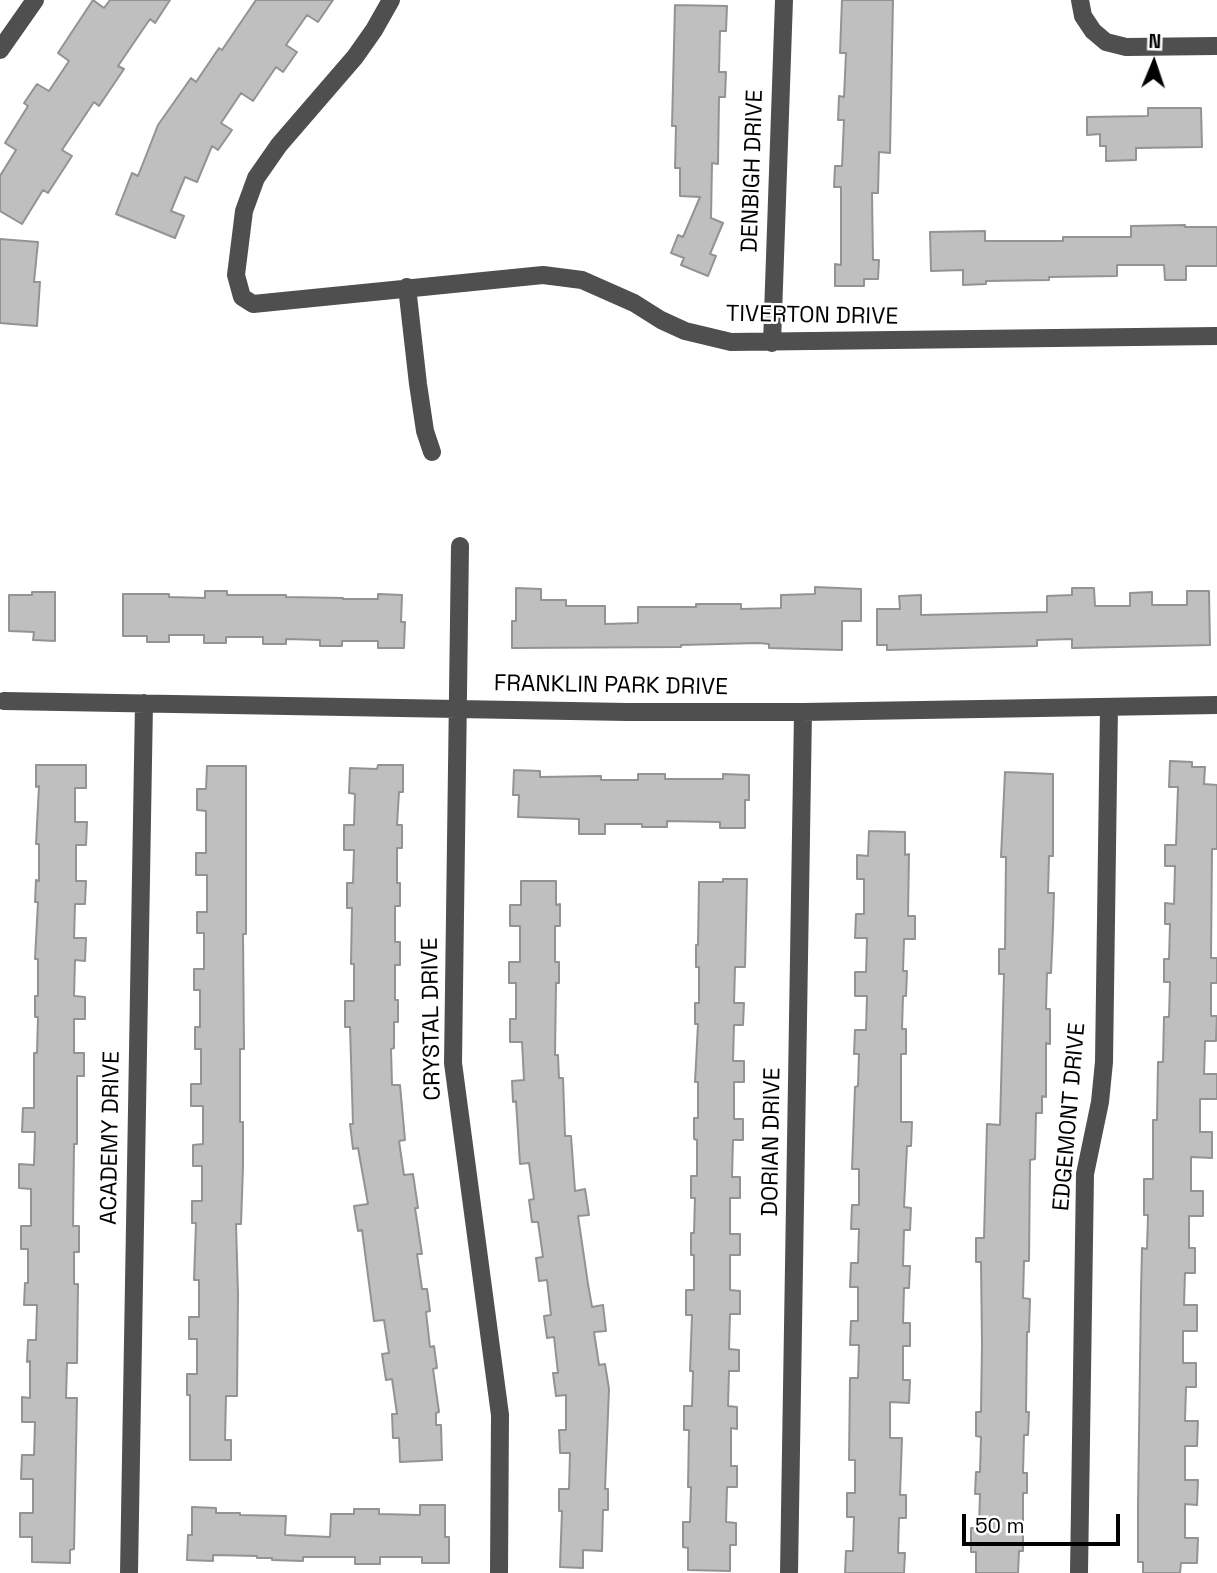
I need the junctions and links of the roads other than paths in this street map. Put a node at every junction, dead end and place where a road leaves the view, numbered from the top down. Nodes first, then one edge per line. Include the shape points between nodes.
1 (35, 0) edge
2 (391, 0) edge
3 (784, 0) edge
4 (1080, 0) edge
5 (1217, 46) edge
6 (0, 50) edge
7 (407, 288) junction
8 (1217, 336) edge
9 (772, 343) junction
10 (432, 452) dead end
11 (460, 546) dead end
12 (4, 701) dead end
13 (144, 704) junction
14 (1217, 705) edge
15 (1109, 707) junction
16 (457, 708) junction
17 (803, 712) junction
18 (129, 1573) edge
19 (499, 1573) edge
20 (789, 1573) edge
21 (1079, 1573) edge

1 - 6 street
2 - 7 street, TIVERTON DRIVE via 355,57 256,178 244,211 236,275 242,297 253,304
3 - 9 street, DENBIGH DRIVE
4 - 5 street via 1083,16 1106,42 1126,47
7 - 9 street, TIVERTON DRIVE via 528,275 582,279 707,338
7 - 10 street via 425,430
8 - 9 street, TIVERTON DRIVE
11 - 16 street, CRYSTAL DRIVE
12 - 13 street, FRANKLIN PARK DRIVE
13 - 16 street, FRANKLIN PARK DRIVE
13 - 18 street, ACADEMY DRIVE
14 - 15 street, FRANKLIN PARK DRIVE
15 - 17 street, FRANKLIN PARK DRIVE
15 - 21 street, EDGEMONT DRIVE via 1104,1062 1086,1174
16 - 17 street, FRANKLIN PARK DRIVE
16 - 19 street, CRYSTAL DRIVE via 453,1063 500,1415
17 - 20 street, DORIAN DRIVE

